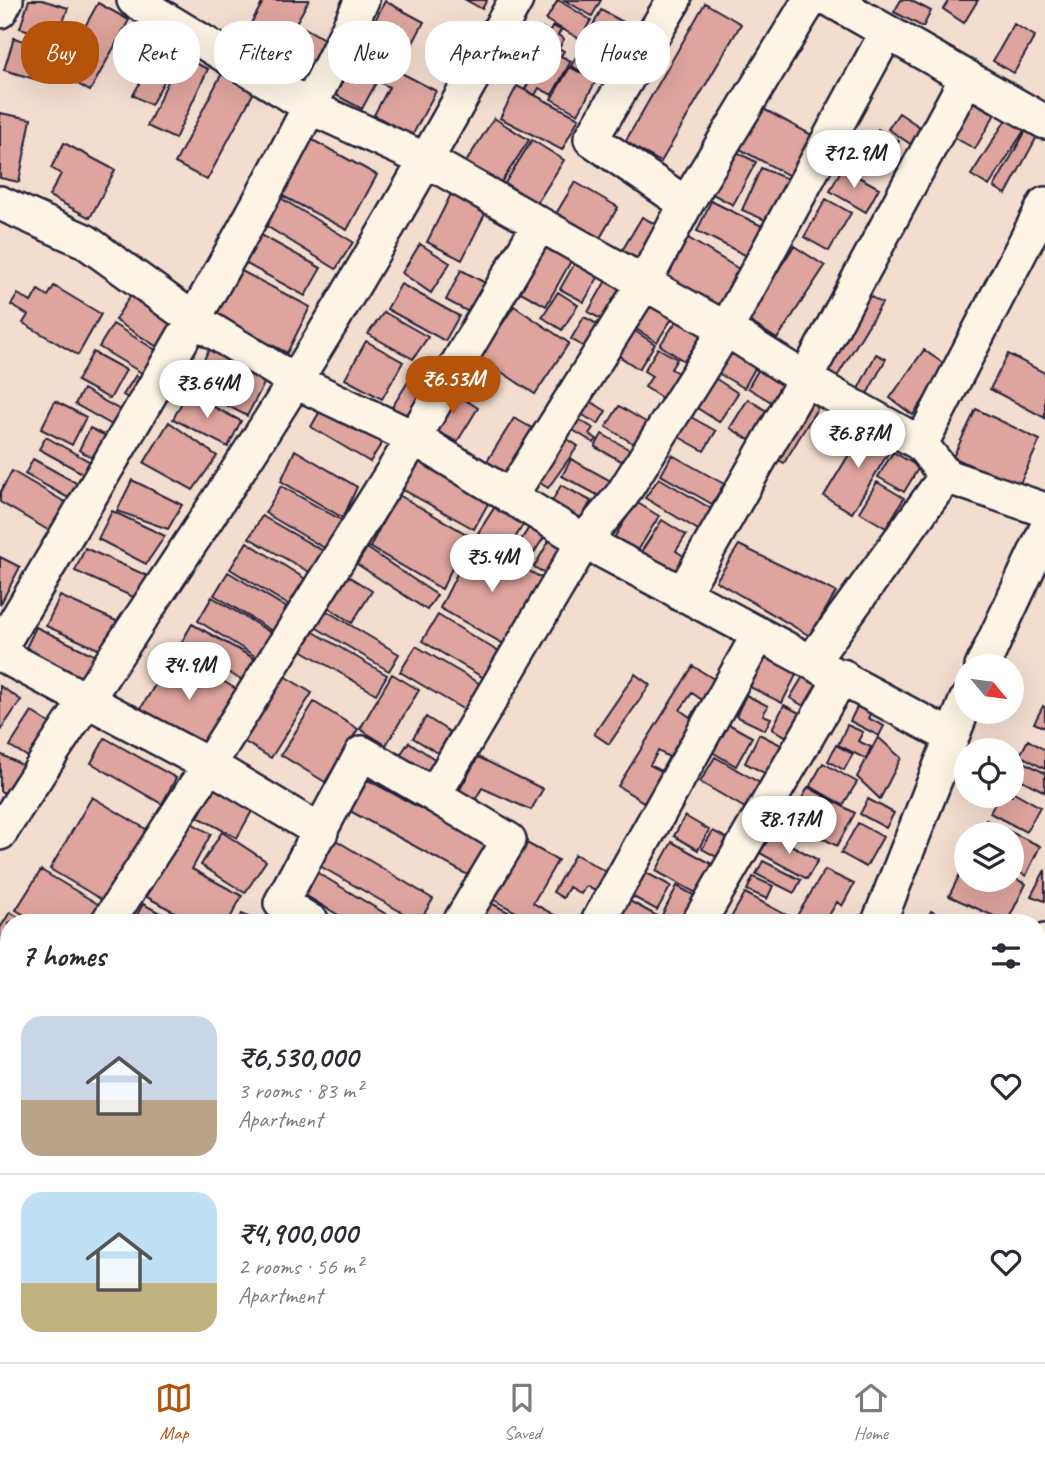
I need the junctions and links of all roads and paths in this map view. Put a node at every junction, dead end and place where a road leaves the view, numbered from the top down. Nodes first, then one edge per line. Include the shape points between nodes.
1 (6, 0) edge
2 (135, 0) edge
3 (362, 0) edge
4 (516, 0) edge
5 (674, 0) edge
6 (810, 0) edge
7 (831, 0) edge
8 (0, 11) edge
9 (887, 32) junction
10 (967, 77) junction
11 (312, 108) junction
12 (1045, 122) edge
13 (426, 160) junction
14 (0, 203) edge
15 (686, 204) junction
16 (1045, 204) edge
17 (539, 225) junction
18 (643, 285) junction
19 (193, 319) junction
20 (726, 329) junction
21 (805, 379) junction
22 (295, 381) junction
23 (414, 438) junction
24 (922, 444) junction
25 (946, 476) junction
26 (510, 497) junction
27 (1045, 510) edge
28 (1045, 532) edge
29 (584, 541) junction
30 (682, 594) junction
31 (759, 634) junction
32 (0, 648) edge
33 (0, 654) edge
34 (988, 654) edge
35 (813, 660) junction
36 (842, 676) junction
37 (85, 698) junction
38 (955, 724) edge
39 (950, 736) junction
40 (209, 765) junction
41 (434, 795) junction
42 (321, 832) junction
43 (0, 834) edge
44 (113, 914) edge
45 (299, 914) edge
46 (465, 914) edge
47 (602, 914) edge
48 (704, 914) edge
49 (882, 914) edge

1 - 8 street
2 - 11 street
3 - 11 street
4 - 13 street
5 - 15 street via 591,139
6 - 15 street
7 - 9 street
9 - 10 street
9 - 20 street
10 - 12 street
10 - 21 street
11 - 13 street
11 - 19 street
13 - 17 street
13 - 22 street
14 - 19 street via 85,241
15 - 18 street
16 - 24 street
17 - 18 street
17 - 23 street
18 - 20 street
18 - 26 street
19 - 22 street
19 - 32 street
20 - 21 street
20 - 29 street via 622,495
21 - 24 street
21 - 30 street
22 - 23 street
22 - 37 street
23 - 26 street
23 - 40 street
24 - 25 street
25 - 27 street
25 - 35 street
26 - 29 street
28 - 34 street
29 - 30 street
29 - 41 street
30 - 31 street
31 - 35 street
31 - 47 street
33 - 37 street
35 - 36 street
36 - 39 street
36 - 48 street
37 - 40 street
37 - 43 street
38 - 39 street
39 - 49 street
40 - 42 street
40 - 44 street
41 - 42 street via 362,753
41 - 46 street via 509,841
42 - 45 street via 281,903

